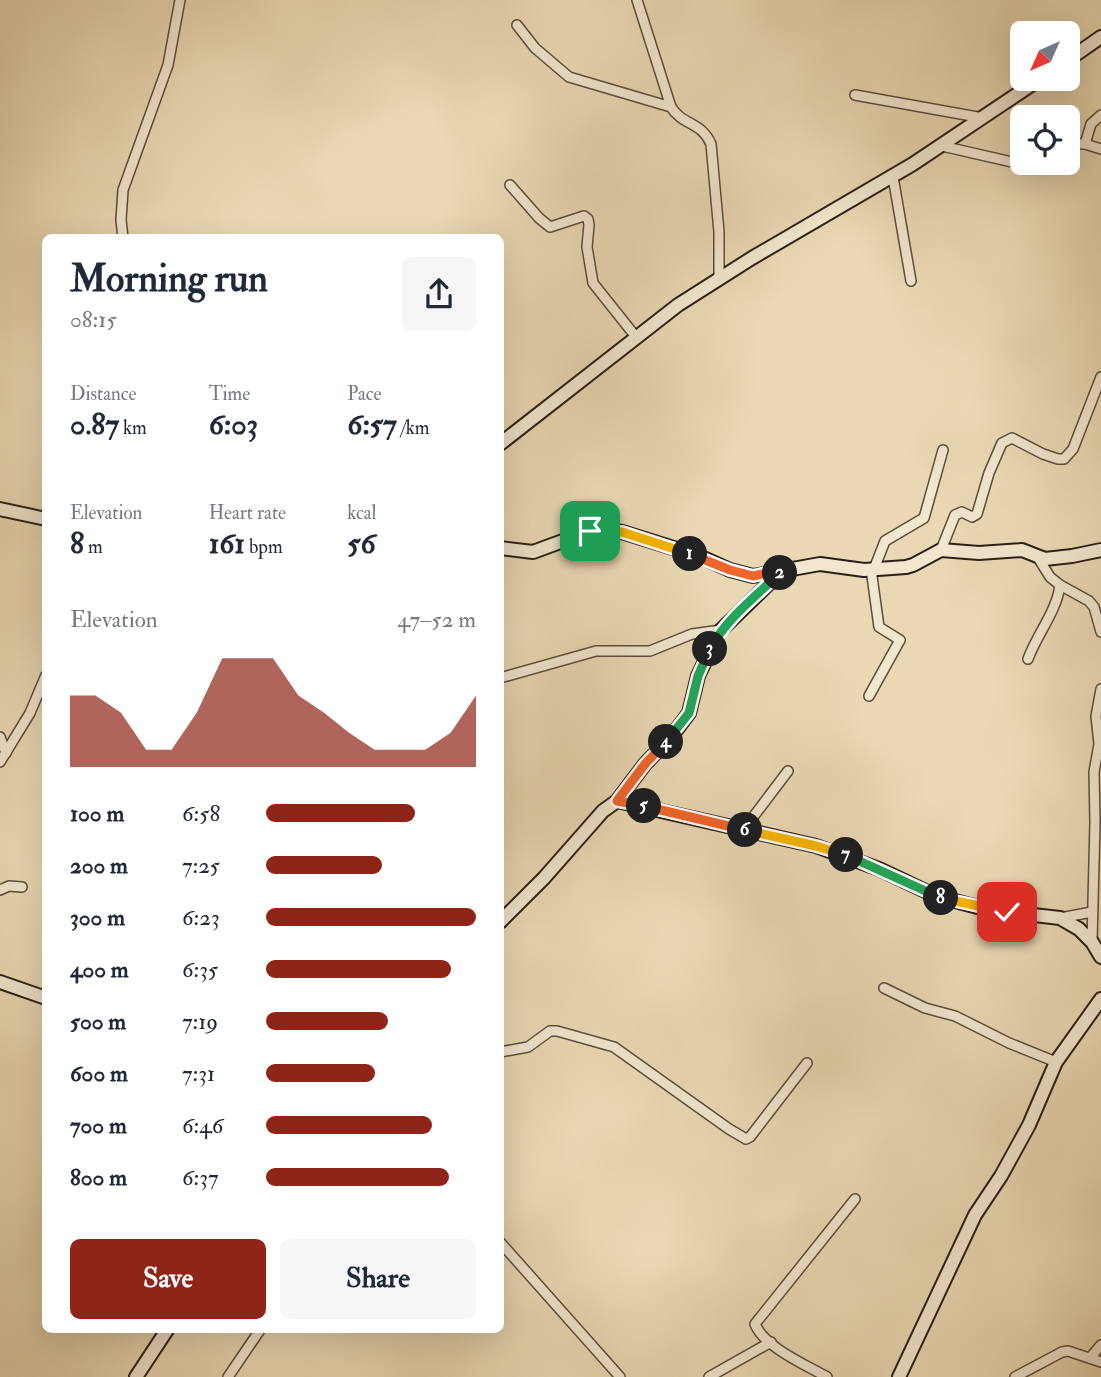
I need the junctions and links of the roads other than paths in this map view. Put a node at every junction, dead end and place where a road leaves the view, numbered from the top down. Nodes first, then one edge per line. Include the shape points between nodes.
1 (180, 0) edge
2 (637, 0) edge
3 (517, 25) dead end
4 (1101, 37) edge
5 (1080, 52) edge
6 (1023, 91) edge
7 (855, 95) dead end
8 (671, 107) junction
9 (1101, 115) edge
10 (984, 118) junction
11 (1080, 144) edge
12 (1086, 144) junction
13 (942, 146) junction
14 (1101, 149) edge
15 (1010, 161) edge
16 (893, 177) junction
17 (510, 185) dead end
18 (123, 234) edge
19 (719, 279) junction
20 (911, 281) dead end
21 (636, 337) junction
22 (1101, 376) edge
23 (504, 441) edge
24 (943, 450) dead end
25 (0, 509) edge
26 (42, 518) edge
27 (504, 548) edge
28 (941, 550) junction
29 (1101, 550) edge
30 (1037, 556) junction
31 (784, 569) junction
32 (872, 569) junction
33 (1060, 585) junction
34 (721, 630) junction
35 (1101, 632) edge
36 (1028, 659) dead end
37 (504, 677) edge
38 (42, 684) edge
39 (1101, 689) edge
40 (869, 696) dead end
41 (1100, 734) edge
42 (0, 737) edge
43 (6, 753) junction
44 (0, 762) edge
45 (788, 771) dead end
46 (617, 801) junction
47 (744, 830) junction
48 (22, 887) dead end
49 (0, 890) edge
50 (1092, 912) junction
51 (504, 918) edge
52 (1060, 918) junction
53 (1092, 942) junction
54 (1101, 957) edge
55 (0, 982) edge
56 (884, 988) dead end
57 (42, 997) edge
58 (1101, 999) edge
59 (504, 1051) edge
60 (1056, 1062) junction
61 (807, 1063) dead end
62 (855, 1199) dead end
63 (504, 1246) edge
64 (165, 1333) edge
65 (258, 1333) edge
66 (771, 1342) junction
67 (1101, 1345) edge
68 (1090, 1358) junction
69 (1101, 1362) edge
70 (903, 1376) edge
71 (136, 1377) edge
72 (228, 1377) edge
73 (620, 1377) edge
74 (709, 1377) edge
75 (827, 1377) edge
76 (1015, 1377) edge

1 - 18 street via 169,65 123,190
2 - 8 street
3 - 8 street via 535,48 569,77
4 - 5 street
6 - 10 street
7 - 10 street
8 - 19 street via 704,130 710,144
9 - 12 street via 1091,124
10 - 13 street
11 - 12 street
12 - 14 street
13 - 15 street
13 - 16 street
16 - 19 street
16 - 20 street
17 - 21 street via 550,227 586,217 593,283
19 - 21 street
21 - 23 street
22 - 28 street via 1068,456 1054,458 1012,438 1002,443 977,514 956,515
24 - 32 street via 924,518 886,541
25 - 26 street
27 - 31 street via 533,552 590,531 607,530 753,576
28 - 30 street via 1013,550
28 - 32 street via 913,565
29 - 30 street via 1045,559
30 - 33 street
31 - 32 street via 820,564
31 - 34 street
32 - 40 street via 878,627 900,640
33 - 35 street via 1089,601
33 - 36 street
34 - 37 street via 692,634 650,650 596,651
34 - 46 street via 698,676 689,713
38 - 43 street
39 - 41 street via 1096,716
41 - 50 street via 1094,772
42 - 43 street
43 - 44 street
45 - 47 street
46 - 47 street
46 - 51 street
47 - 52 street via 838,852 936,897 989,910
48 - 49 street
50 - 52 street
50 - 53 street
52 - 53 street
53 - 54 street
55 - 57 street
56 - 60 street
58 - 60 street
59 - 61 street via 528,1047 550,1031 604,1042 746,1139
60 - 70 street via 1028,1125 975,1215
62 - 66 street via 758,1318 757,1329
63 - 73 street
64 - 71 street
65 - 72 street
66 - 74 street
66 - 75 street
67 - 68 street
68 - 69 street
68 - 76 street via 1062,1352

